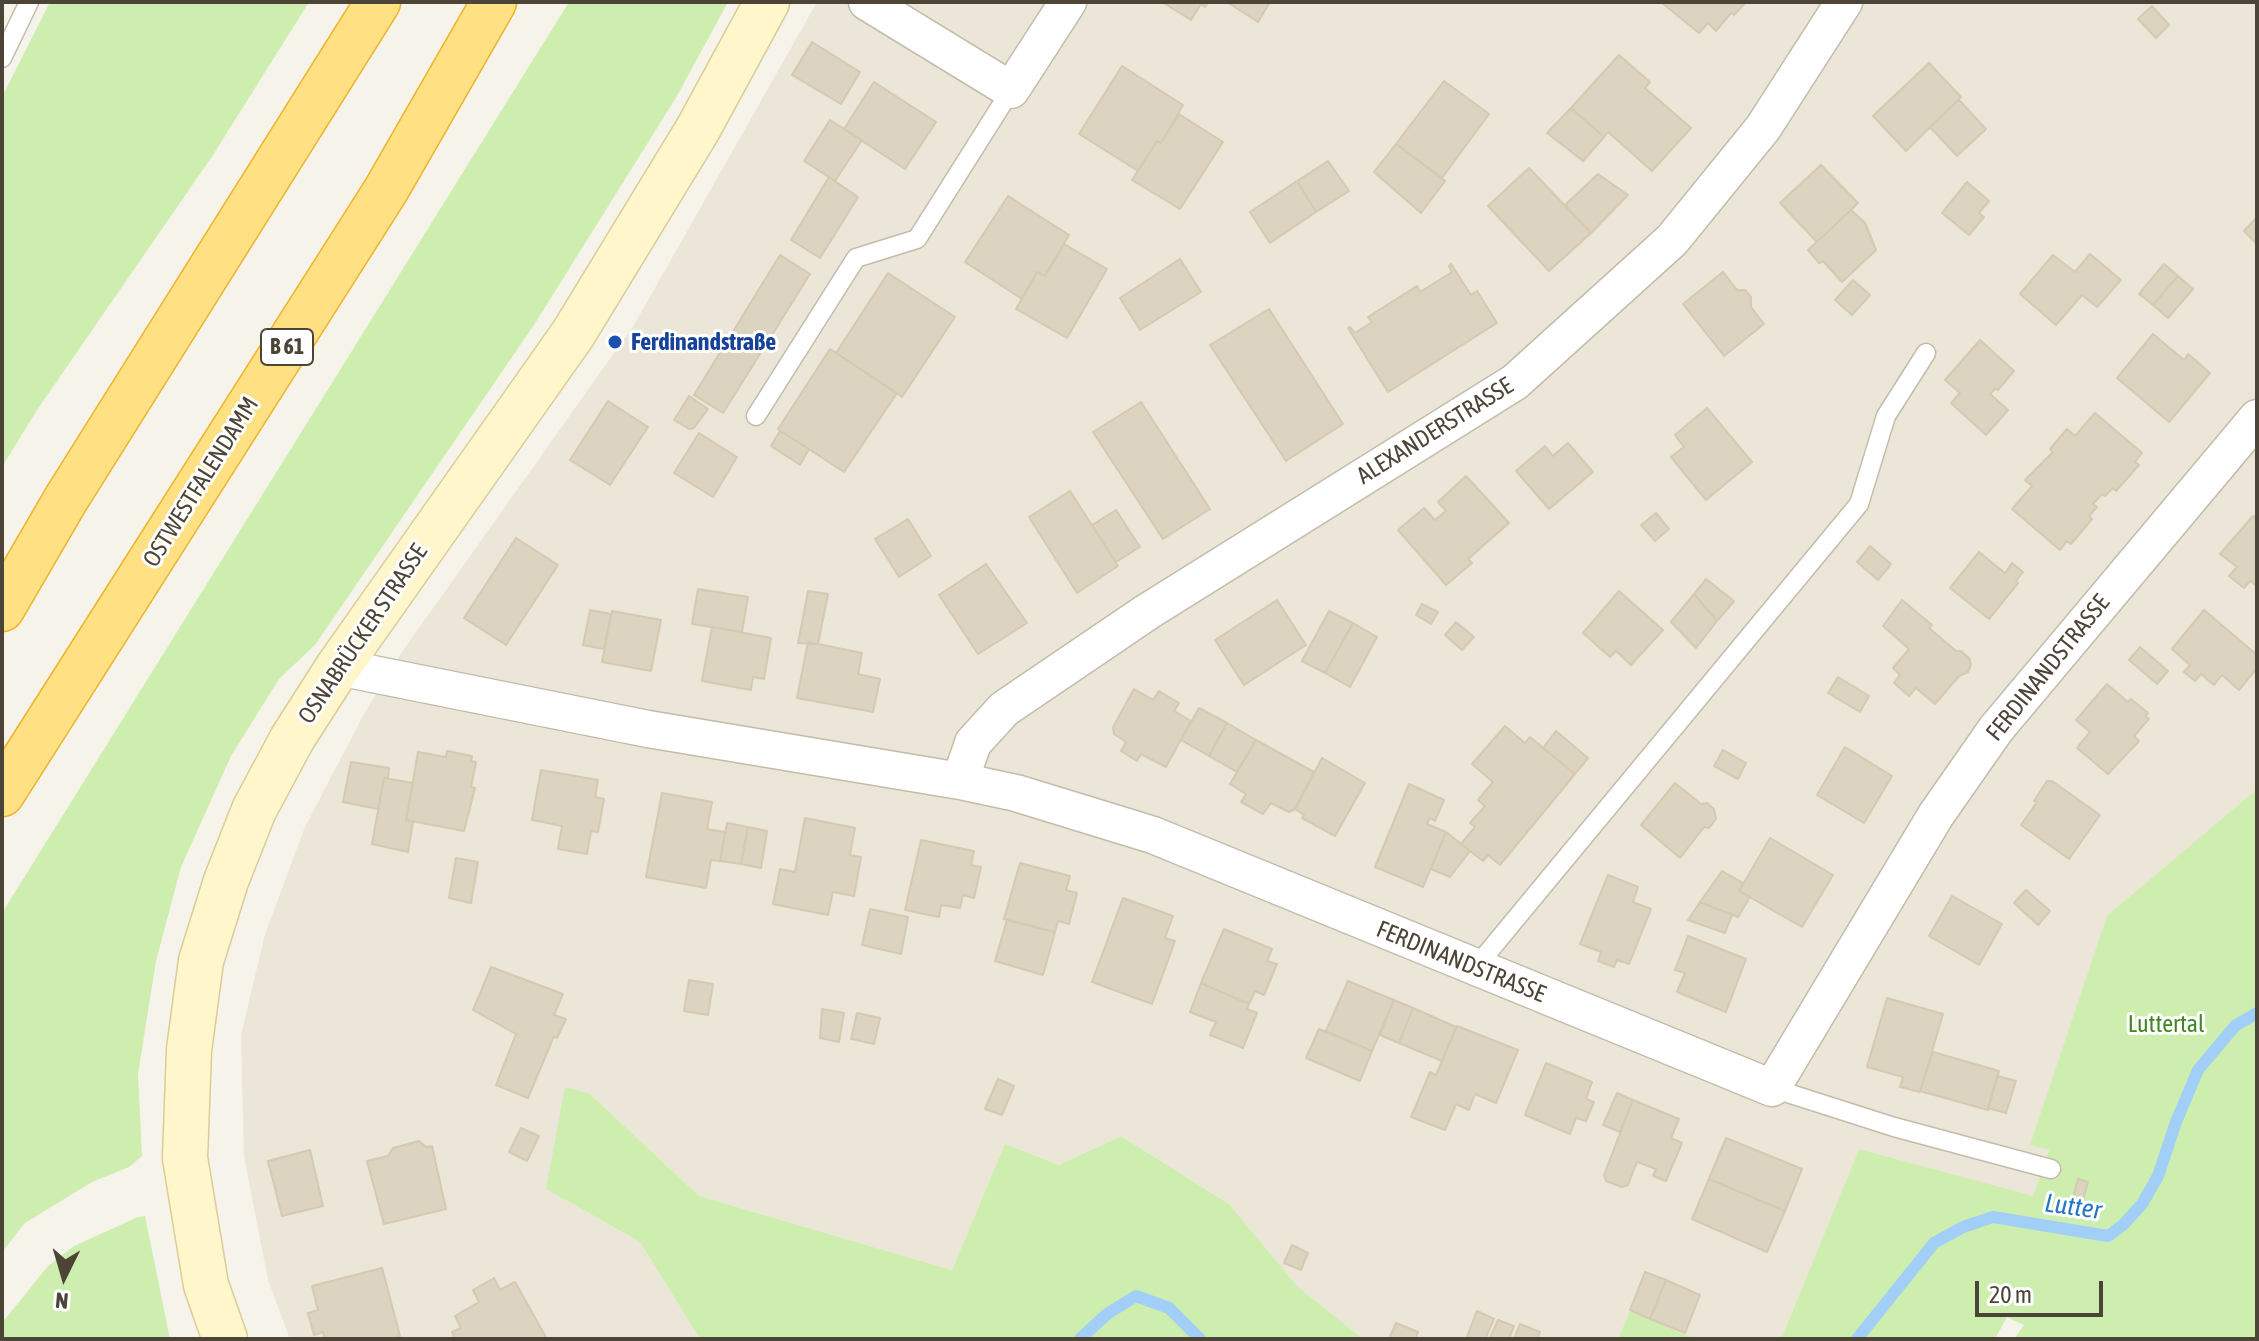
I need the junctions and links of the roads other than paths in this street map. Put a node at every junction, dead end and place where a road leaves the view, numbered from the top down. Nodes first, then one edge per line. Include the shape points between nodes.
1 (29, 2) edge
2 (378, 2) edge
3 (494, 2) edge
4 (767, 2) edge
5 (867, 2) edge
6 (1068, 2) edge
7 (1844, 2) edge
8 (2, 58) edge
9 (1011, 90) junction
10 (1926, 353) dead end
11 (756, 416) dead end
12 (2257, 418) edge
13 (66, 499) junction
14 (2, 585) edge
15 (2, 609) edge
16 (338, 667) junction
17 (72, 687) junction
18 (960, 781) junction
19 (2, 794) edge
20 (2, 829) edge
21 (1475, 968) junction
22 (1772, 1088) junction
23 (2051, 1169) dead end
24 (225, 1339) edge

1 - 8 lane
2 - 13 highway
3 - 17 highway, OSTWESTFALENDAMM / B 61 via 386,190
4 - 16 main road, OSNABRÜCKER STRASSE via 698,129 573,334
5 - 9 street
6 - 9 street
7 - 18 street, ALEXANDERSTRASSE via 1763,128 1672,240 1515,382 1147,612 1004,709 973,743
9 - 11 lane via 917,239 856,258
10 - 21 lane via 1886,416 1859,504
12 - 22 street, FERDINANDSTRASSE via 1996,729 1936,815
13 - 14 highway
13 - 15 highway
16 - 18 street, FERDINANDSTRASSE via 648,729
16 - 24 main road, OSNABRÜCKER STRASSE via 254,810 201,961 189,1050 185,1158 206,1285
17 - 19 highway, OSTWESTFALENDAMM / B 61
17 - 20 highway, B 61
18 - 21 street, FERDINANDSTRASSE via 1153,835
21 - 22 street, FERDINANDSTRASSE
22 - 23 lane

